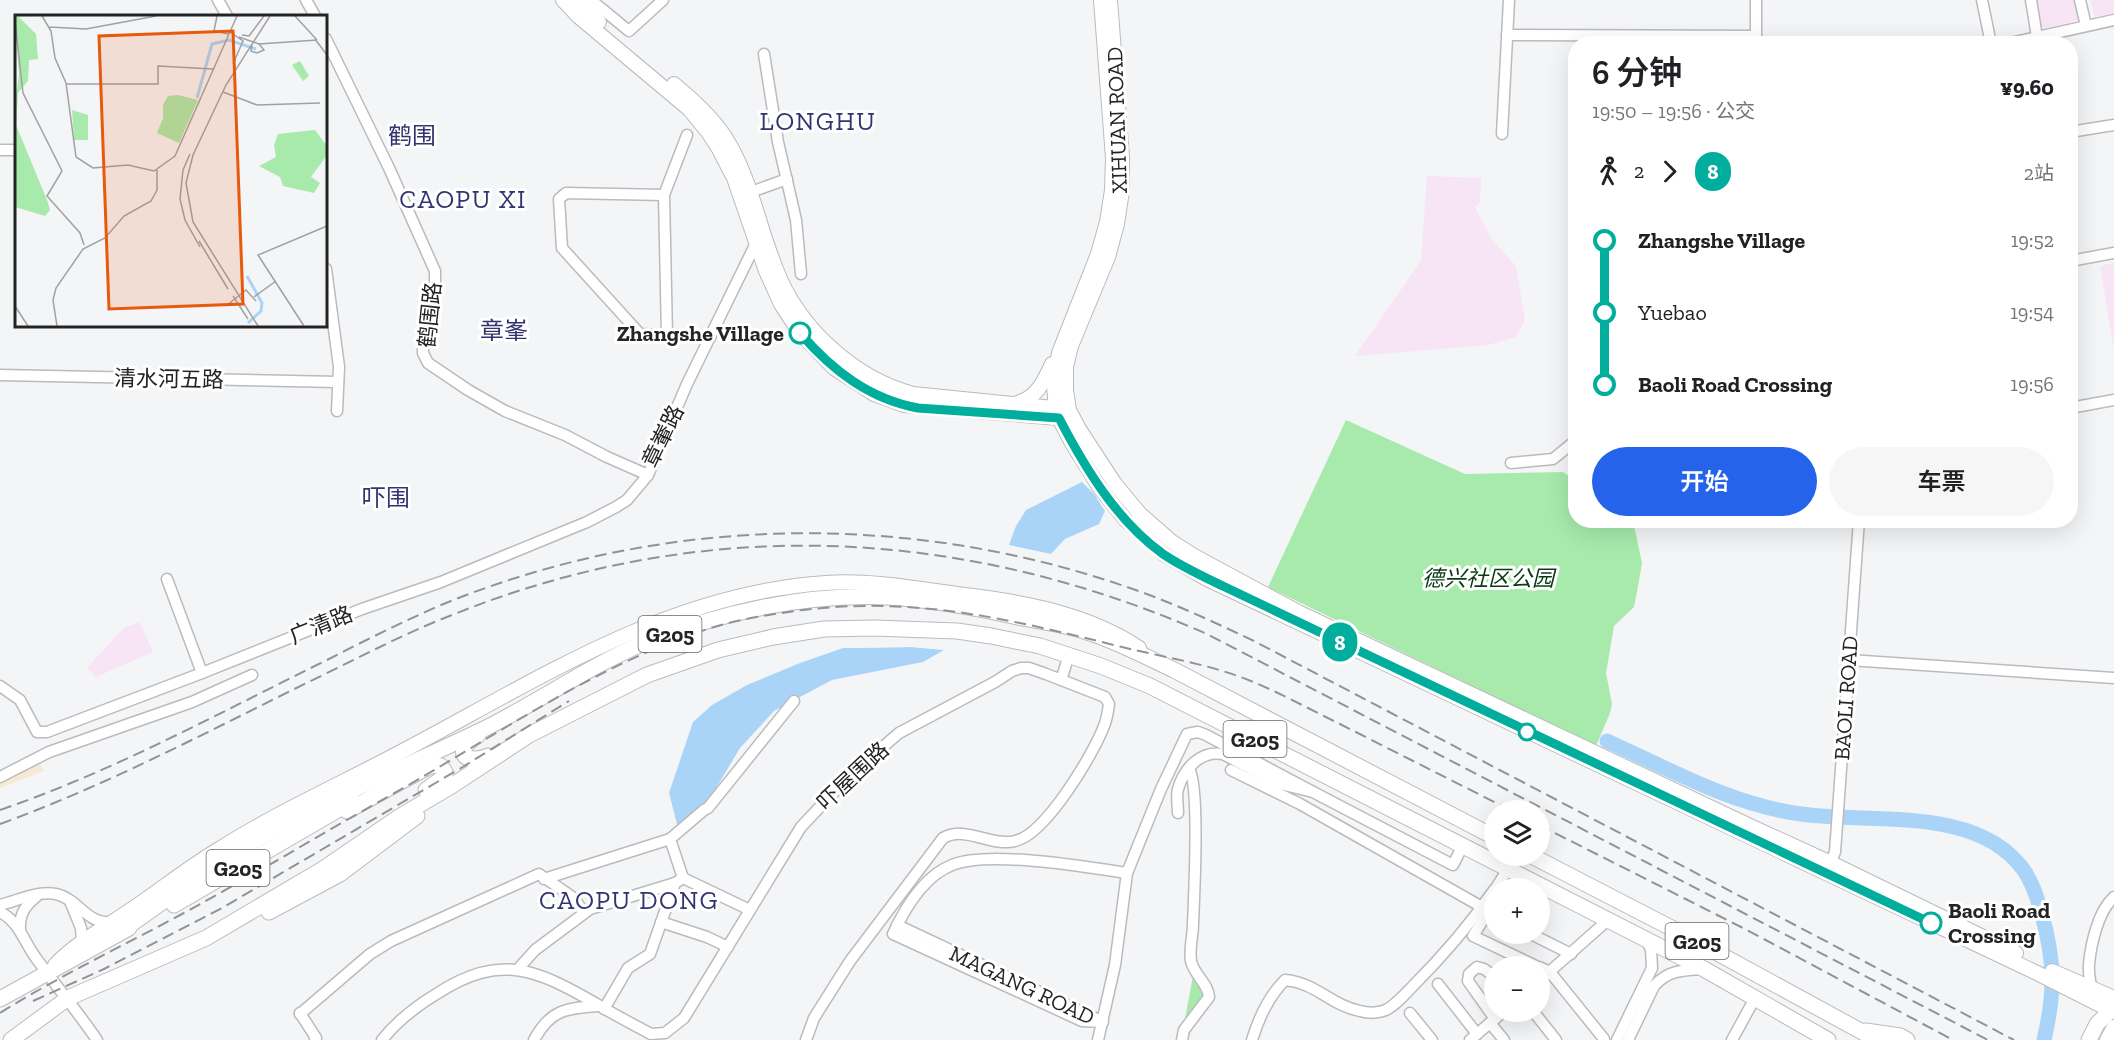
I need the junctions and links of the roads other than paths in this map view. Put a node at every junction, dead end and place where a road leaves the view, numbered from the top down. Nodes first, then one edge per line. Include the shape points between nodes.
1 (218, 0) edge
2 (306, 0) edge
3 (563, 0) edge
4 (576, 0) edge
5 (591, 0) edge
6 (663, 0) edge
7 (1101, 0) edge
8 (1110, 0) edge
9 (1509, 0) edge
10 (1756, 0) edge
11 (1982, 0) edge
12 (2031, 0) edge
13 (2080, 0) edge
14 (226, 15) edge
15 (314, 15) edge
16 (2114, 20) edge
17 (2086, 26) junction
18 (1507, 35) junction
19 (1568, 36) edge
20 (1756, 36) edge
21 (1990, 36) edge
22 (2037, 36) edge
23 (2041, 36) edge
24 (327, 41) edge
25 (764, 54) dead end
26 (2114, 125) edge
27 (2078, 131) edge
28 (1502, 134) dead end
29 (687, 135) dead end
30 (787, 178) junction
31 (751, 192) junction
32 (664, 195) junction
33 (756, 243) junction
34 (2114, 253) edge
35 (2078, 260) edge
36 (801, 274) dead end
37 (327, 277) edge
38 (667, 336) junction
39 (710, 338) junction
40 (1062, 343) junction
41 (428, 363) joint
42 (0, 375) edge
43 (338, 382) junction
44 (2114, 400) edge
45 (1010, 404) junction
46 (2078, 407) edge
47 (337, 411) dead end
48 (1061, 412) junction
49 (1568, 447) edge
50 (1510, 463) dead end
51 (648, 475) junction
52 (1858, 528) edge
53 (167, 579) dead end
54 (920, 589) junction
55 (886, 597) junction
56 (1070, 655) junction
57 (1849, 660) junction
58 (1173, 670) junction
59 (202, 673) junction
60 (252, 675) dead end
61 (2114, 678) edge
62 (1061, 680) junction
63 (0, 686) edge
64 (794, 701) dead end
65 (487, 727) junction
66 (512, 744) junction
67 (426, 757) junction
68 (1189, 770) junction
69 (1231, 770) dead end
70 (0, 777) edge
71 (453, 785) junction
72 (1312, 792) junction
73 (1178, 813) dead end
74 (1484, 832) edge
75 (670, 839) junction
76 (1463, 845) junction
77 (272, 849) junction
78 (1550, 865) edge
79 (1828, 868) junction
80 (1508, 869) junction
81 (1127, 873) junction
82 (1502, 878) edge
83 (544, 879) junction
84 (679, 880) junction
85 (301, 882) junction
86 (39, 895) junction
87 (2114, 897) edge
88 (70, 900) junction
89 (1484, 904) edge
90 (0, 905) edge
91 (1482, 907) junction
92 (750, 910) junction
93 (0, 912) edge
94 (584, 913) junction
95 (1484, 918) edge
96 (1608, 920) junction
97 (661, 922) junction
98 (115, 927) junction
99 (20, 930) junction
100 (206, 938) junction
101 (1646, 939) junction
102 (1484, 941) edge
103 (82, 942) junction
104 (1490, 944) edge
105 (1550, 944) edge
106 (728, 947) junction
107 (1571, 954) junction
108 (1515, 956) edge
109 (518, 969) junction
110 (1484, 969) edge
111 (1704, 969) junction
112 (1550, 972) joint
113 (47, 973) junction
114 (1438, 984) dead end
115 (2092, 994) junction
116 (68, 998) junction
117 (1755, 998) junction
118 (0, 999) edge
119 (1484, 1002) edge
120 (602, 1007) junction
121 (2113, 1007) edge
122 (1410, 1013) dead end
123 (1795, 1021) junction
124 (1103, 1022) junction
125 (1490, 1022) edge
126 (1498, 1022) edge
127 (1542, 1022) edge
128 (2114, 1027) edge
129 (1863, 1030) junction
130 (656, 1037) edge
131 (1473, 1037) edge
132 (1604, 1039) edge
133 (11, 1040) edge
134 (97, 1040) edge
135 (315, 1040) edge
136 (382, 1040) edge
137 (534, 1040) edge
138 (806, 1040) edge
139 (1098, 1040) edge
140 (1182, 1040) edge
141 (1252, 1040) edge
142 (1432, 1040) edge
143 (1504, 1040) edge
144 (1556, 1040) edge
145 (1617, 1040) edge
146 (1628, 1040) edge
147 (1732, 1040) edge
148 (1820, 1040) edge
149 (1828, 1040) edge
150 (1877, 1040) edge
151 (1907, 1040) edge
152 (2089, 1040) edge
153 (2096, 1040) edge
154 (2108, 1040) edge

1 - 14 street
2 - 15 street
3 - 33 main road via 702,123 730,169
4 - 31 main road via 714,121
5 - 6 street via 628,31
7 - 40 main road, XIHUAN ROAD via 1113,158 1111,198 1098,254
8 - 48 main road, XIHUAN ROAD via 1122,191 1108,257 1068,356
9 - 18 street
10 - 20 street
11 - 21 street
12 - 22 street
13 - 17 street
16 - 17 street
17 - 23 street
18 - 19 street
18 - 28 street
24 - 41 street, 鹤围路 via 435,271 423,343
25 - 30 street
26 - 27 street
29 - 32 street
30 - 31 street
30 - 36 street
31 - 45 main road via 785,291 809,326 838,353 904,392
32 - 38 street
32 - 38 street via 566,193 559,199 562,248 640,334
33 - 39 street, 章輋路
33 - 48 main road via 770,282 793,323 825,360 865,389 918,408
34 - 35 street
37 - 43 street
38 - 39 street
39 - 51 street, 章輋路
40 - 45 main road via 1035,394
40 - 48 main road, XIHUAN ROAD via 1055,375
41 - 51 street, 章輋路 via 505,411
42 - 43 street, 清水河五路
43 - 47 street
44 - 46 street
45 - 48 main road
48 - 79 main road via 1079,429 1140,514 1194,556 1299,612 1750,826
48 - 79 main road via 1090,471 1114,506 1164,554 1207,579
49 - 50 street via 1553,459
51 - 59 street, 广清路 via 627,500 587,522
52 - 57 street, BAOLI ROAD
53 - 59 street
54 - 55 highway
54 - 58 main road via 986,597 1081,620 1123,637
54 - 98 main road via 813,584 738,597 630,632 563,663 223,846
55 - 58 highway, G205 via 1083,630
55 - 65 highway, G205 via 797,603 693,626 592,668
56 - 62 street
56 - 66 highway, G205 via 957,631 824,629 773,637 692,658 647,675
56 - 76 highway, G205 via 1170,695
57 - 61 street
57 - 79 street, BAOLI ROAD via 1835,852
58 - 74 highway, G205
59 - 63 street, 广清路 via 47,732 37,732 20,700
60 - 70 street via 192,702 49,752
62 - 92 street, 吓屋围路 via 1029,668 1012,671 899,733 849,776 801,827
62 - 138 street, 吓屋围路 via 1105,697 1109,704 1105,726 1055,808 1041,826 1015,842 961,833 943,838 850,961 814,1017
64 - 75 street via 708,808
65 - 66 highway via 465,747 471,760 480,760
65 - 67 highway, G205
66 - 71 highway, G205
67 - 77 highway, G205
67 - 98 highway via 243,848
68 - 72 street via 1197,759 1214,752 1280,784
68 - 73 street via 1178,789
68 - 140 street via 1194,789 1195,869 1191,961 1209,998 1184,1030
69 - 91 street via 1300,804
71 - 85 highway, G205
71 - 100 highway via 340,874 264,915
72 - 76 street via 1453,865
72 - 81 street via 1206,735 1186,734
75 - 83 street
75 - 84 street
76 - 80 highway, G205
77 - 85 highway via 426,768 444,768 445,776 440,781
77 - 98 highway, G205 via 155,916
78 - 129 highway, G205
79 - 115 main road
80 - 82 street
80 - 96 highway, G205
81 - 124 street
81 - 124 street, MAGANG ROAD via 972,859 935,875 919,891 895,930
83 - 94 street via 574,898
83 - 135 street via 539,874 370,954 300,1013
84 - 92 street
84 - 94 street
84 - 97 street
85 - 100 highway, G205
86 - 88 street via 58,894
86 - 90 street
86 - 99 street via 25,907
87 - 115 street via 2103,912 2092,947
88 - 98 street via 99,922
88 - 103 street
89 - 91 street
91 - 141 street via 1444,955 1385,1011 1355,1010 1301,982 1285,981 1264,1006
92 - 106 street, 吓屋围路
93 - 99 street
94 - 109 street via 535,950
95 - 102 street via 1473,936
96 - 101 highway, G205
96 - 107 street
97 - 106 street
97 - 120 street via 650,954 628,968
98 - 103 main road
98 - 113 highway, G205
99 - 113 street
100 - 116 highway, G205
101 - 111 highway, G205
101 - 145 street via 1652,968
103 - 113 main road
104 - 108 street
105 - 107 street
106 - 130 street, 吓屋围路 via 684,1018
107 - 112 street
109 - 120 street via 559,983
109 - 136 street via 479,973 451,984 405,1017
110 - 119 street via 1477,967 1468,981
111 - 117 highway, G205
111 - 146 street via 1672,972 1660,979
112 - 132 street
113 - 116 street
113 - 118 highway, G205
114 - 131 street
115 - 121 main road
116 - 133 highway, G205
116 - 134 street
117 - 123 highway, G205
117 - 147 street
120 - 130 street
120 - 137 street via 561,1011 542,1026
121 - 152 highway via 2097,1023
121 - 153 main road
122 - 142 street
123 - 148 main road
123 - 149 highway, G205
124 - 139 street
125 - 131 street
126 - 143 street
127 - 144 street
128 - 154 main road
129 - 150 highway, G205
129 - 151 highway

